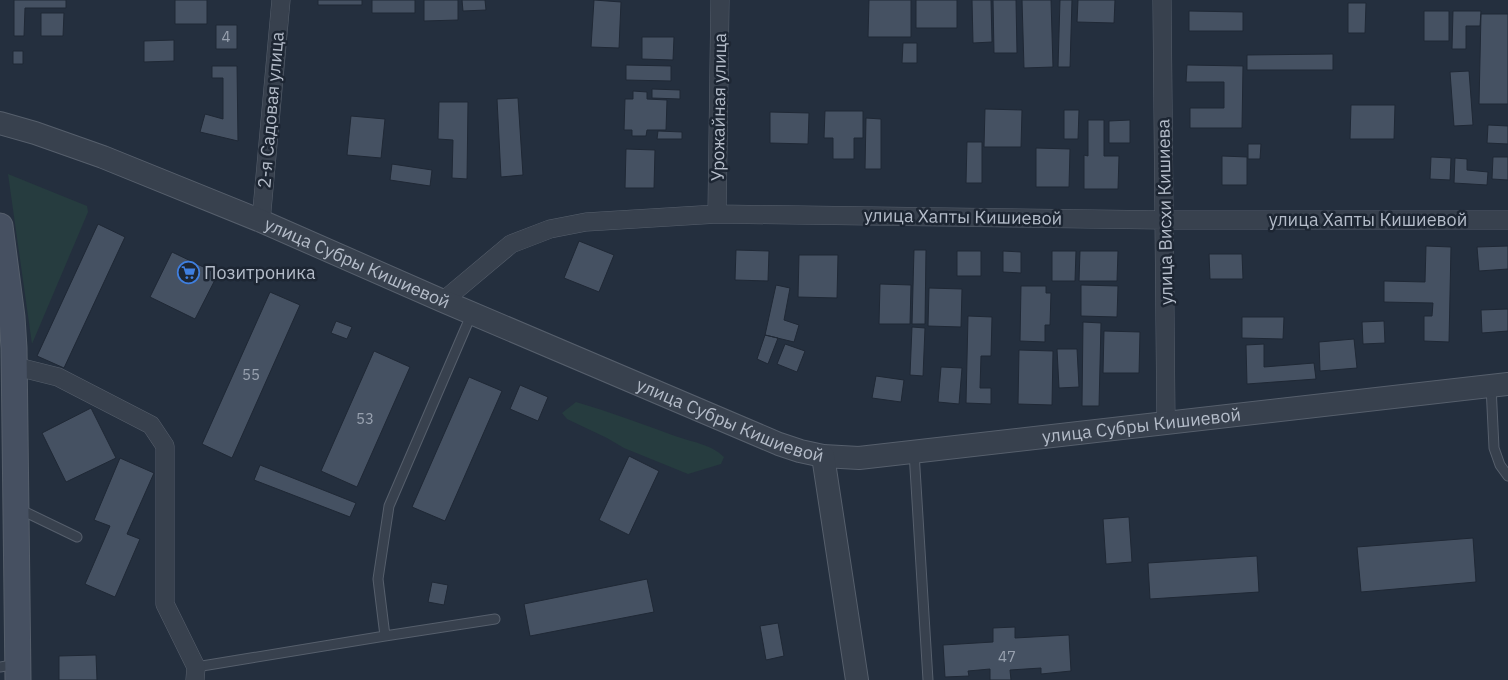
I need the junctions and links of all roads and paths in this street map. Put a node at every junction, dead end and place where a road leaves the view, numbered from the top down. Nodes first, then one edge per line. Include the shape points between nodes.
1 (281, 0) edge
2 (720, 0) edge
3 (1162, 0) edge
4 (0, 123) edge
5 (717, 214) junction
6 (1165, 220) junction
7 (1508, 220) edge
8 (261, 221) junction
9 (0, 226) edge
10 (0, 286) edge
11 (443, 300) junction
12 (472, 313) junction
13 (12, 317) junction
14 (14, 366) junction
15 (1500, 385) edge
16 (1166, 424) junction
17 (914, 452) junction
18 (823, 456) junction
19 (1508, 476) edge
20 (15, 506) junction
21 (77, 537) dead end
22 (495, 619) dead end
23 (385, 636) junction
24 (12, 670) edge
25 (195, 674) edge
26 (856, 680) edge
27 (928, 680) edge

1 - 8 street, 2-я Садовая улица
2 - 5 street, Урожайная улица
3 - 6 street, улица Висхи Кишиева
4 - 8 street, улица Субры Кишиевой via 103,157
5 - 6 street, улица Хапты Кишиевой
5 - 11 street, улица Хапты Кишиевой via 586,222 550,229 511,244
6 - 7 street, улица Хапты Кишиевой
6 - 16 street, улица Висхи Кишиева
8 - 11 street, улица Субры Кишиевой
9 - 13 main road
10 - 13 main road
11 - 12 street, улица Субры Кишиевой
12 - 18 street, улица Субры Кишиевой via 779,444
12 - 23 lane via 389,506 378,579
13 - 14 main road
14 - 20 main road via 11,403
14 - 25 street via 58,377 151,425 165,446 165,604
15 - 16 street, улица Субры Кишиевой
15 - 19 lane via 1494,448
16 - 17 street, улица Субры Кишиевой
17 - 18 street, улица Субры Кишиевой via 858,458
17 - 27 lane
18 - 26 street
20 - 21 lane
20 - 24 main road
22 - 23 lane
23 - 25 lane

